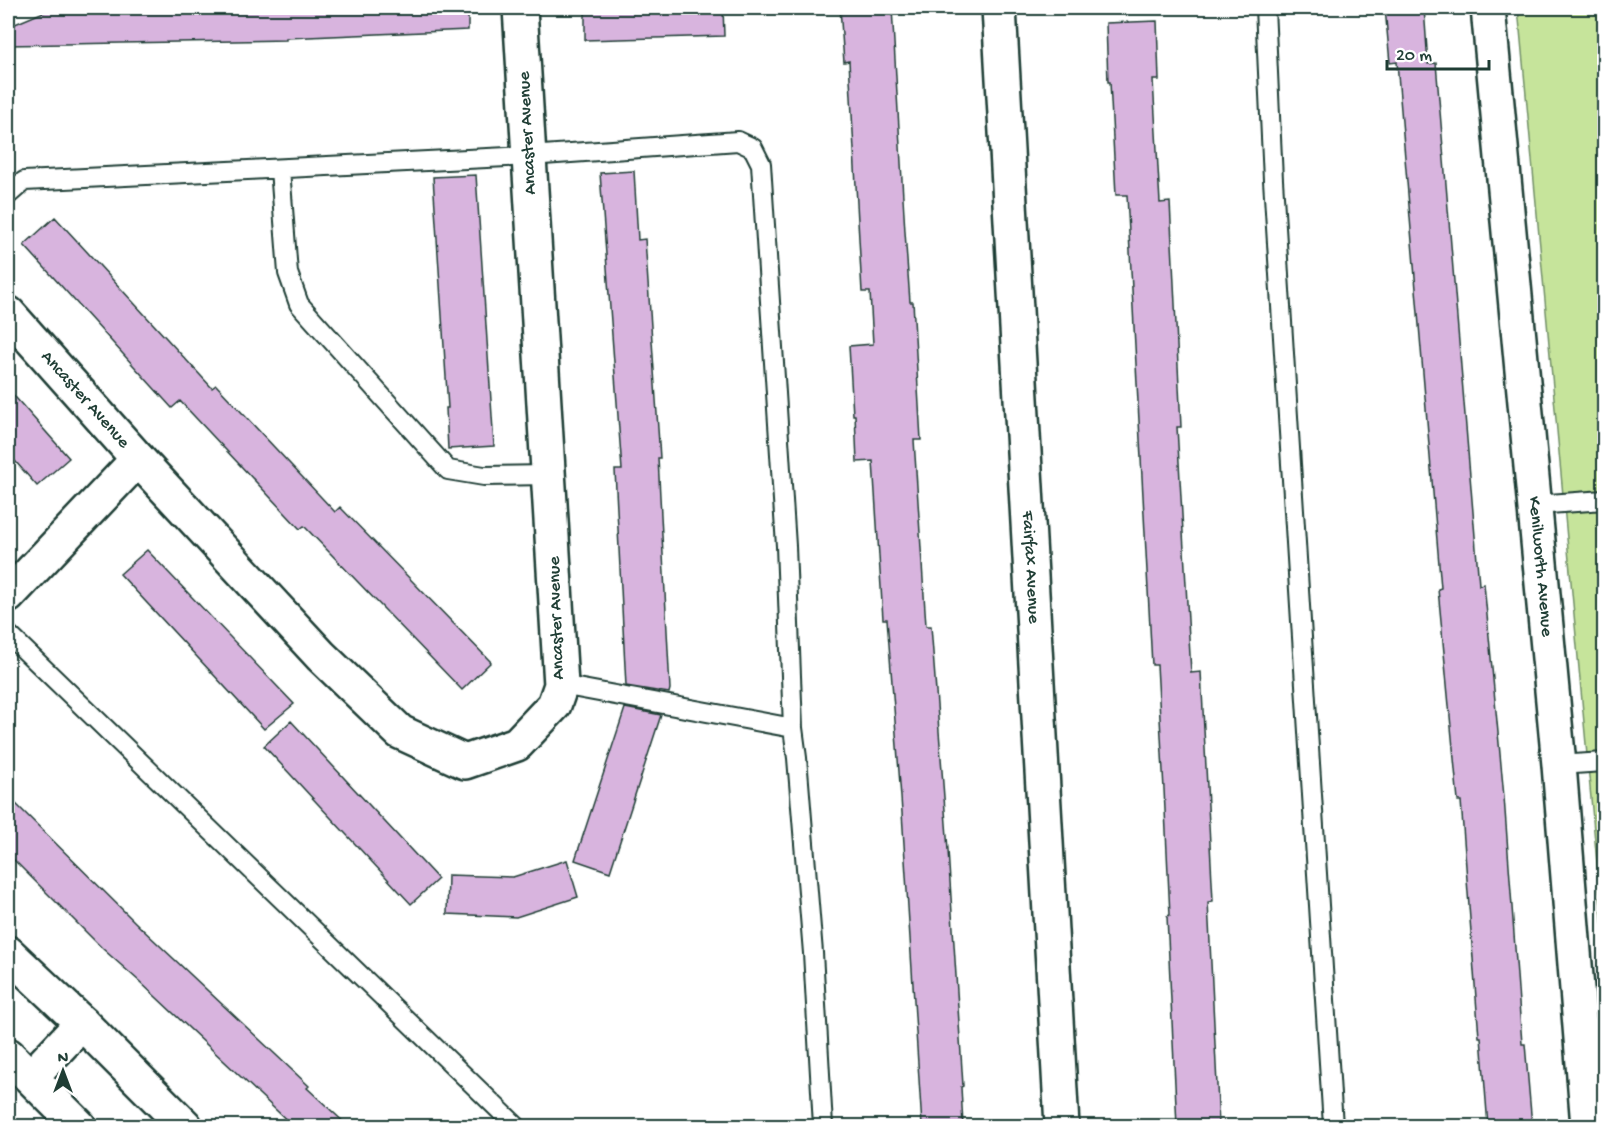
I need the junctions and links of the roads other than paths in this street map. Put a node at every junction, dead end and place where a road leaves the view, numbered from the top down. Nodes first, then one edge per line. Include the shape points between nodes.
1 (520, 8) edge
2 (999, 8) edge
3 (1265, 8) edge
4 (1488, 8) edge
5 (529, 156) junction
6 (280, 169) junction
7 (8, 195) edge
8 (8, 313) edge
9 (138, 459) junction
10 (549, 475) junction
11 (1605, 500) edge
12 (1535, 506) junction
13 (8, 596) edge
14 (8, 634) edge
15 (561, 685) junction
16 (793, 728) junction
17 (1605, 762) edge
18 (1559, 765) junction
19 (8, 953) edge
20 (82, 1023) junction
21 (8, 1055) edge
22 (31, 1077) junction
23 (79, 1126) edge
24 (185, 1126) edge
25 (516, 1126) edge
26 (823, 1126) edge
27 (1062, 1126) edge
28 (1333, 1126) edge
29 (1588, 1126) edge

1 - 5 street, Ancaster Avenue
2 - 27 street, Fairfax Avenue
3 - 28 lane
4 - 12 street, Kenilworth Avenue
5 - 6 lane
5 - 10 street, Ancaster Avenue
5 - 16 lane via 738,141 753,148 761,164 786,546
6 - 7 lane via 24,181
6 - 10 lane via 288,273 299,304 448,470 484,476
8 - 9 street, Ancaster Avenue
9 - 13 street, Ancaster Avenue
9 - 15 street, Ancaster Avenue via 321,656 400,732 465,762 517,744 554,705
10 - 15 street, Ancaster Avenue
11 - 12 lane
12 - 18 street, Kenilworth Avenue
14 - 25 lane
15 - 16 lane
16 - 26 lane via 813,953
17 - 18 lane
18 - 29 street, Kenilworth Avenue
19 - 20 street
20 - 22 street
20 - 24 street
21 - 22 street
22 - 23 street

